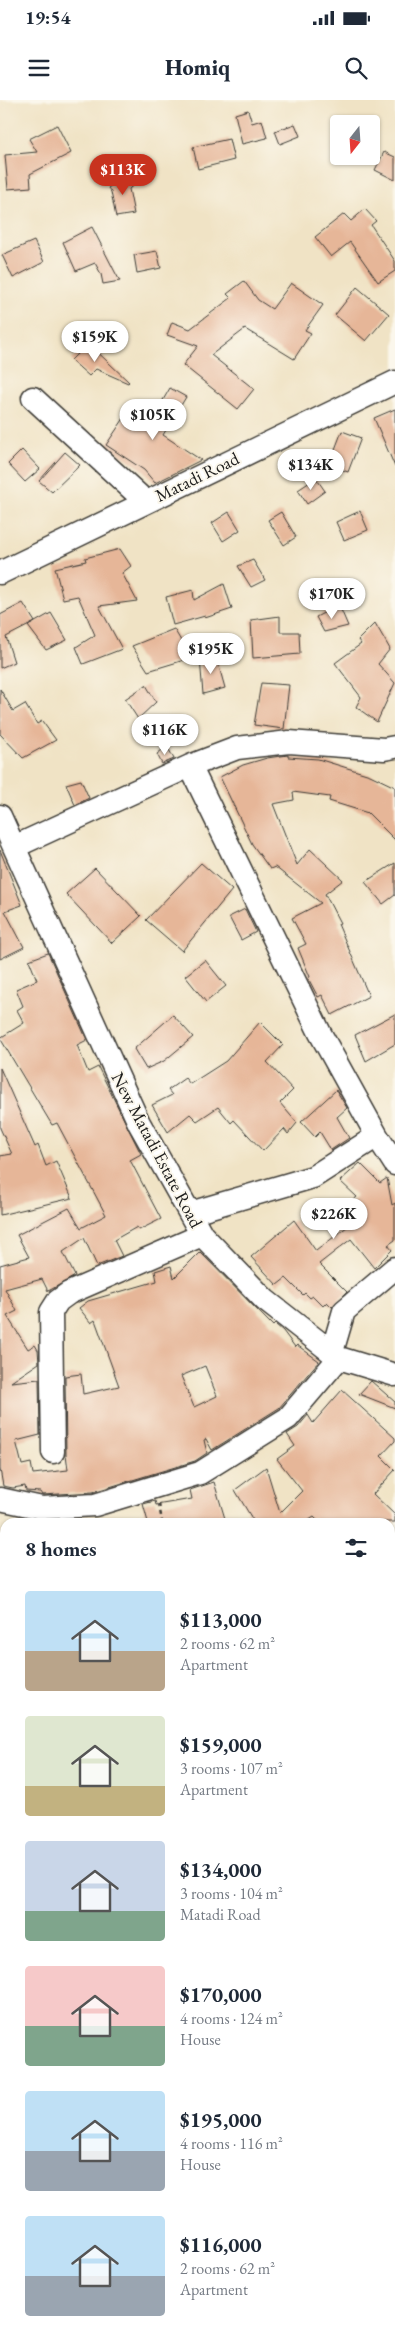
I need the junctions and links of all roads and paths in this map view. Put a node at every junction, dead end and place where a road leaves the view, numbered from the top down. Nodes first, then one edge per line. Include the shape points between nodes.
1 (395, 382) edge
2 (33, 398) dead end
3 (146, 502) junction
4 (0, 573) edge
5 (391, 752) edge
6 (190, 766) junction
7 (0, 816) edge
8 (14, 847) junction
9 (377, 1136) junction
10 (395, 1164) edge
11 (190, 1213) junction
12 (202, 1235) junction
13 (395, 1268) edge
14 (336, 1355) junction
15 (395, 1375) edge
16 (53, 1452) dead end
17 (0, 1499) edge
18 (42, 1515) edge

1 - 3 street, Matadi Road
2 - 3 street
3 - 4 street, Matadi Road
5 - 6 street via 289,742 236,748
6 - 8 street
6 - 9 street via 320,1034
7 - 8 street, New Matadi Estate Road
8 - 11 street, New Matadi Estate Road via 139,1123
9 - 10 street
9 - 11 street via 312,1177
11 - 12 street, New Matadi Estate Road
12 - 14 street, New Matadi Estate Road via 265,1300
12 - 16 street via 58,1300 51,1312
13 - 14 street via 344,1311
14 - 15 street, New Matadi Estate Road
14 - 18 street via 288,1418 200,1473 95,1505
17 - 18 street

